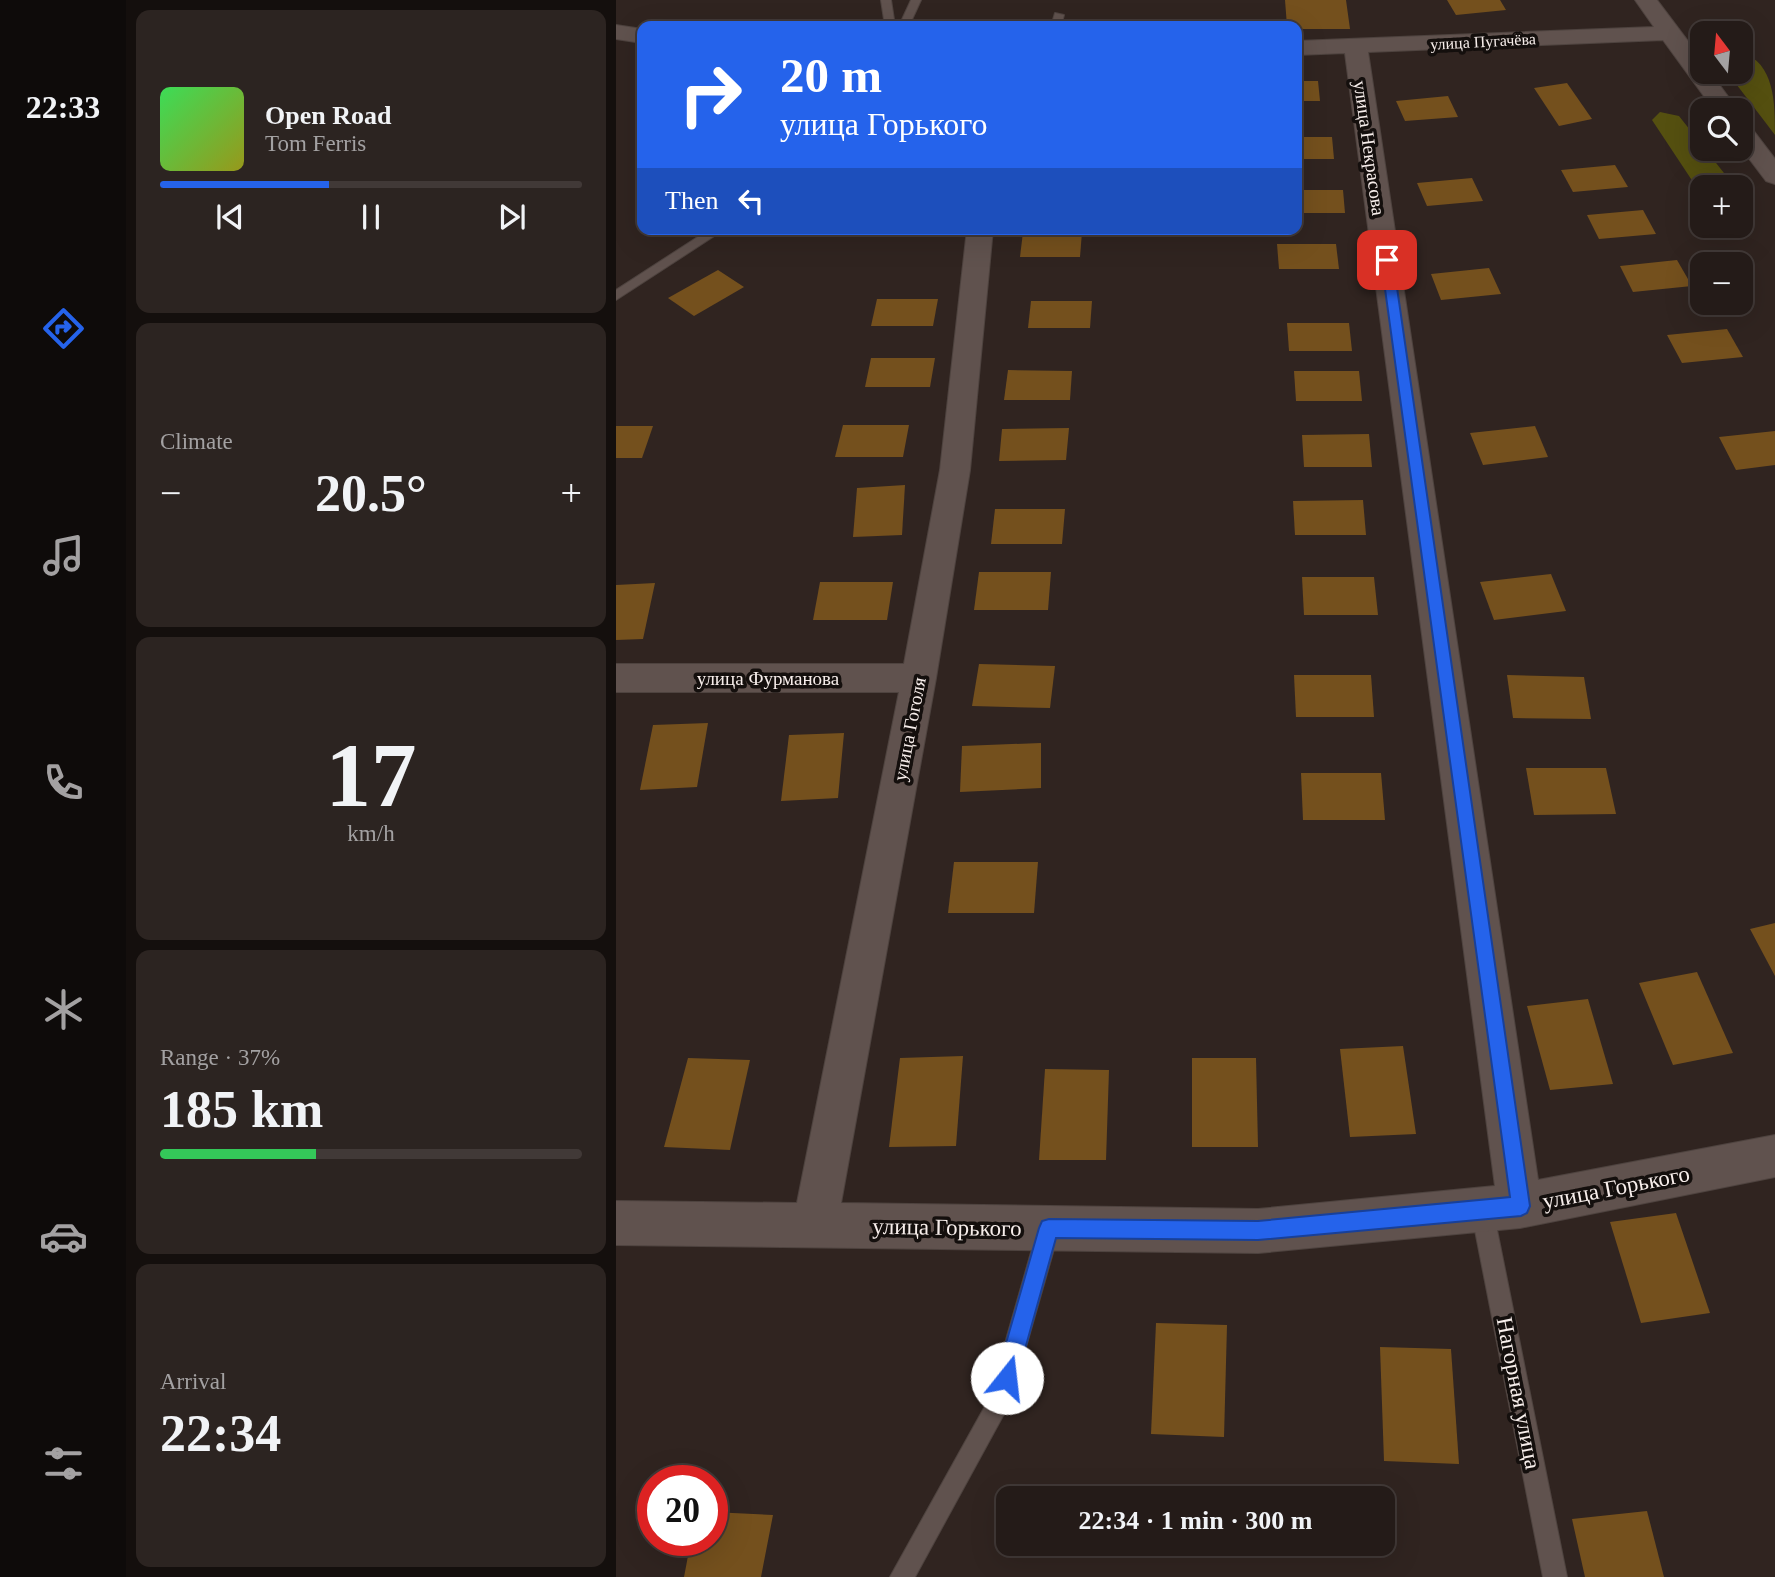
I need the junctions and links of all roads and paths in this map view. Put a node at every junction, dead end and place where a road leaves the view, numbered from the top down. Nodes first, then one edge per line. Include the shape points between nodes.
1 (886, 0) edge
2 (916, 0) edge
3 (1646, 0) edge
4 (889, 21) edge
5 (906, 21) edge
6 (616, 32) edge
7 (1669, 33) junction
8 (637, 35) edge
9 (1356, 47) junction
10 (1302, 48) edge
11 (1717, 98) edge
12 (1753, 147) edge
13 (1775, 176) edge
14 (710, 235) edge
15 (979, 235) edge
16 (616, 296) edge
17 (616, 678) edge
18 (919, 678) junction
19 (1775, 1156) edge
20 (1502, 1208) junction
21 (616, 1223) edge
22 (815, 1226) junction
23 (1049, 1228) junction
24 (902, 1577) edge
25 (1555, 1577) edge

1 - 4 lane
2 - 5 lane
3 - 7 street
6 - 8 street
7 - 9 street, улица Пугачёва
7 - 11 street
9 - 10 street, улица Пугачёва
9 - 20 street, улица Некрасова
12 - 13 street
14 - 16 lane
15 - 18 street, улица Гоголя via 955,470
17 - 18 street, улица Фурманова
18 - 22 street, улица Гоголя
19 - 20 street, улица Горького
20 - 23 street, улица Горького via 1258,1231
20 - 25 lane, Нагорная улица
21 - 22 street, улица Горького
22 - 23 street, улица Горького
23 - 24 lane via 999,1403

